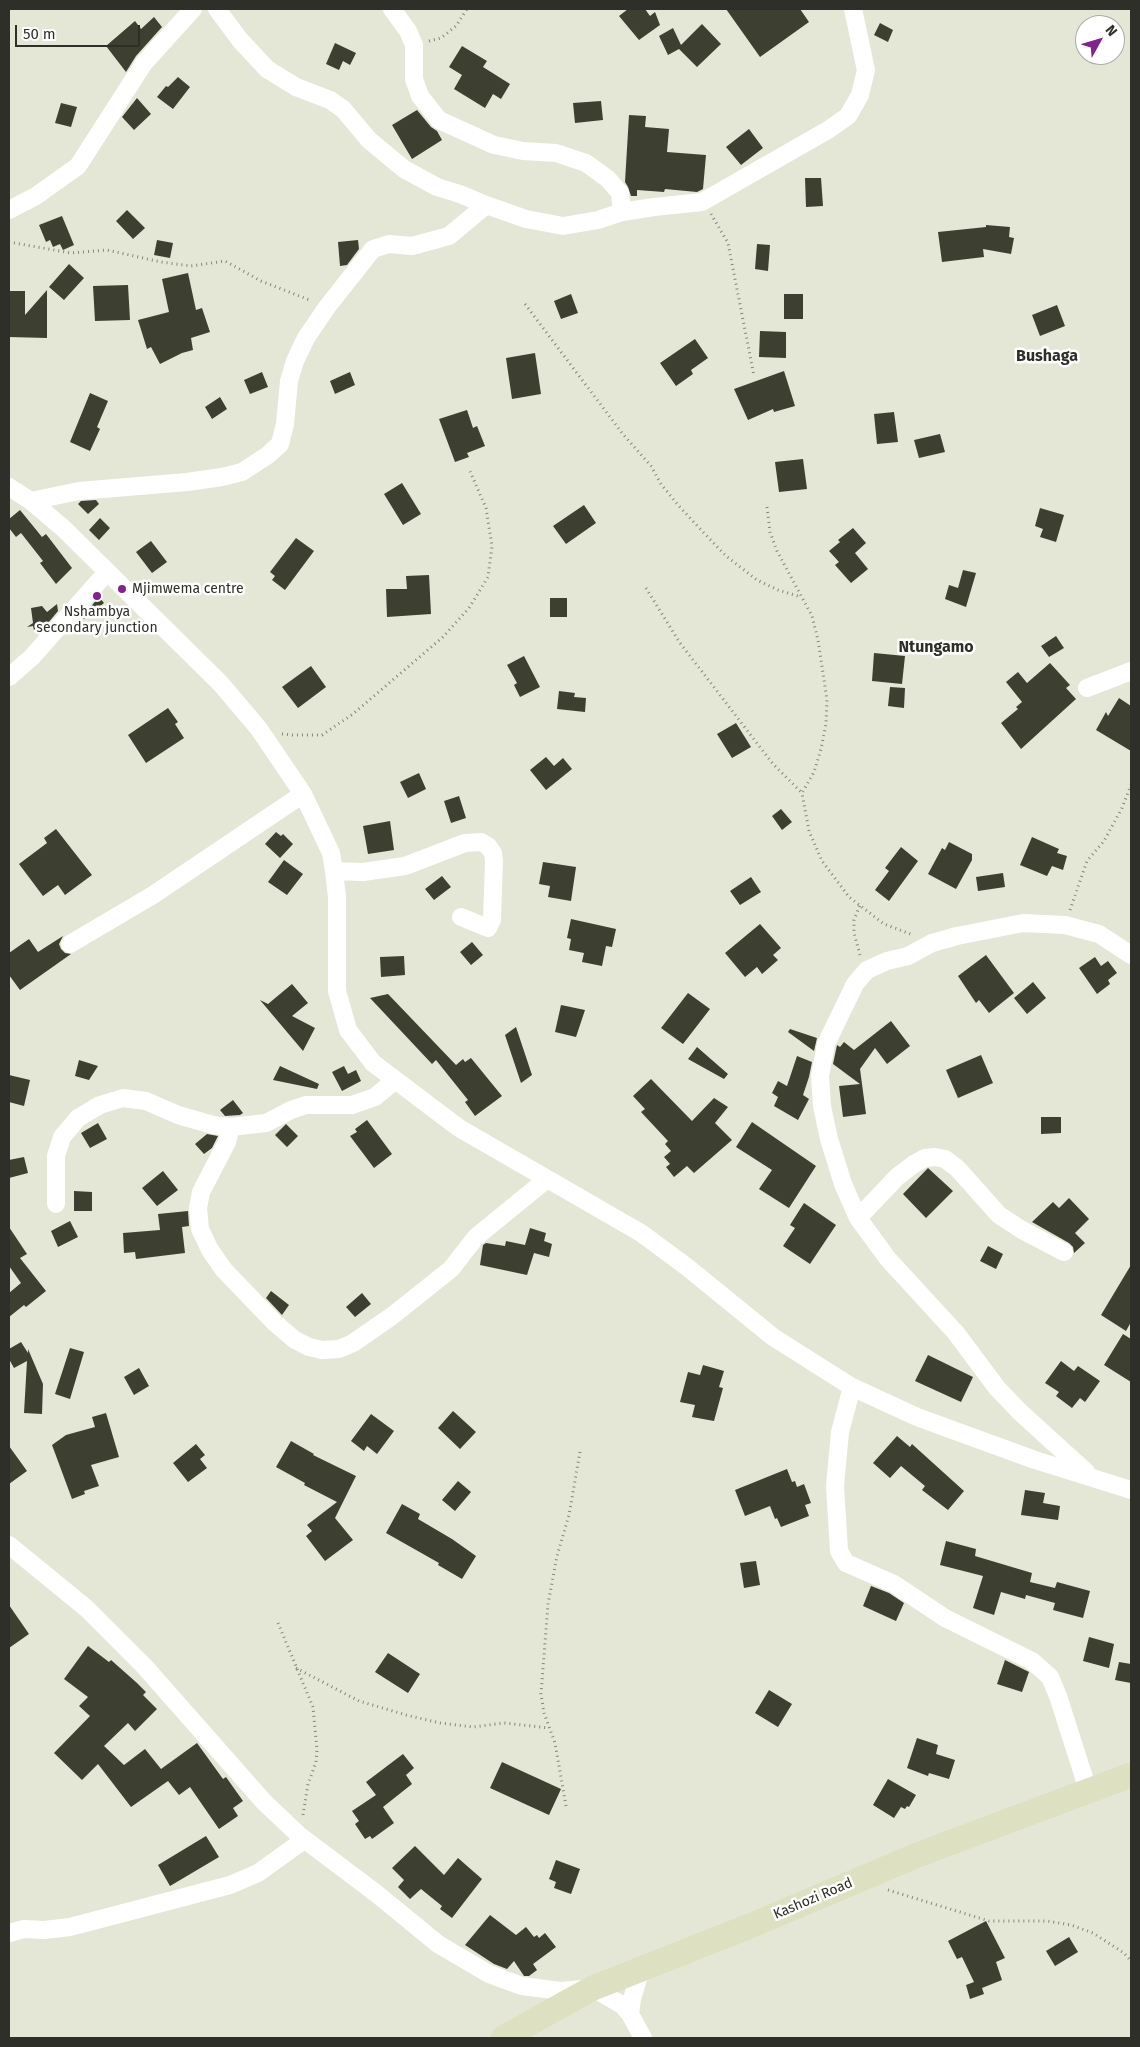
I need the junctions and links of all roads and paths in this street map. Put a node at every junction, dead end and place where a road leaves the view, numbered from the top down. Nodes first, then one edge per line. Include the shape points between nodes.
1 (193, 9) edge
2 (217, 9) edge
3 (392, 9) edge
4 (467, 9) edge
5 (853, 9) edge
6 (414, 45) junction
7 (702, 202) junction
8 (486, 205) junction
9 (9, 210) edge
10 (622, 212) junction
11 (9, 242) edge
12 (525, 304) dead end
13 (327, 307) junction
14 (754, 376) dead end
15 (469, 469) dead end
16 (9, 487) edge
17 (31, 501) junction
18 (767, 507) dead end
19 (107, 572) junction
20 (646, 588) dead end
21 (802, 597) junction
22 (1131, 671) edge
23 (9, 678) edge
24 (1087, 688) dead end
25 (259, 729) junction
26 (1131, 785) edge
27 (802, 793) junction
28 (303, 794) junction
29 (334, 871) junction
30 (860, 905) junction
31 (461, 917) dead end
32 (1065, 925) junction
33 (932, 943) junction
34 (70, 944) dead end
35 (1131, 955) edge
36 (867, 970) junction
37 (394, 1081) junction
38 (231, 1127) junction
39 (547, 1179) junction
40 (56, 1204) dead end
41 (858, 1218) junction
42 (1064, 1252) dead end
43 (852, 1387) junction
44 (580, 1452) dead end
45 (1092, 1477) junction
46 (1131, 1490) edge
47 (9, 1545) edge
48 (278, 1623) dead end
49 (296, 1668) junction
50 (550, 1728) junction
51 (1131, 1775) edge
52 (1088, 1790) junction
53 (566, 1806) dead end
54 (302, 1838) junction
55 (856, 1881) junction
56 (9, 1934) edge
57 (1131, 1961) edge
58 (641, 1969) junction
59 (593, 1988) junction
60 (630, 2014) junction
61 (502, 2038) edge
62 (643, 2038) edge

1 - 9 street via 144,63 78,166 36,196
2 - 8 street via 240,40 268,69 343,109 369,140 404,170
3 - 6 street
4 - 6 path via 456,26 441,38
5 - 7 street via 866,70 860,95 848,116
6 - 10 street via 414,79 420,96 439,120 494,145 556,153 586,163 620,192
7 - 10 street
7 - 14 path via 728,242
8 - 10 street via 526,219 563,226
8 - 13 street via 449,236 412,246 389,244 373,249
11 - 13 path via 71,253 108,250 191,266 225,261 261,281
12 - 21 path via 622,433 651,466 678,506 726,556 757,580
13 - 17 street via 295,361 280,444 242,472 187,482 78,491
15 - 25 path via 486,508 492,546 488,577 469,608 443,637 353,714 322,735 292,735
16 - 17 street
17 - 19 street
18 - 21 path via 770,532 777,551
19 - 23 street via 32,657
19 - 25 street via 221,684
20 - 27 path via 680,643 773,764
21 - 27 path via 814,624 827,700 821,749 814,772
22 - 24 street
25 - 28 street
26 - 32 path via 1104,841 1087,861
27 - 30 path via 814,847 848,897
28 - 29 street via 331,853
28 - 34 street via 153,895
29 - 31 street via 363,872 405,866 465,843 481,842 488,846 494,861 492,920 488,928
29 - 37 street via 337,991 348,1030 373,1063
30 - 33 path via 884,924
30 - 36 path via 854,920 854,932
32 - 33 street via 1023,923
32 - 35 street via 1099,934
33 - 36 street via 908,956
36 - 41 street via 855,984 839,1014 826,1044 820,1076 829,1139
37 - 38 street via 375,1097 352,1105 306,1105 266,1123
37 - 39 street via 459,1128
38 - 39 street via 227,1142 201,1192 198,1208 200,1229 224,1270 275,1323 295,1340 322,1350 339,1349 353,1343 392,1316 451,1269 476,1237
38 - 40 street via 178,1115 146,1100 124,1098 100,1105 78,1118 62,1137 56,1156
39 - 43 street via 641,1234 773,1337
41 - 42 street via 897,1177 920,1161 935,1157 945,1159 957,1168 999,1215
41 - 45 street via 888,1259 956,1333 997,1388
43 - 45 street via 917,1417
43 - 52 street via 840,1432 835,1486 839,1550 846,1563 894,1584 945,1618 1032,1661 1050,1677
44 - 50 path via 548,1604 541,1694
45 - 46 street
47 - 54 street via 86,1608 145,1667 264,1802
48 - 49 path
49 - 50 path via 359,1701 406,1716 473,1727 504,1723
49 - 54 path via 313,1707 317,1750 308,1784
50 - 53 path
51 - 52 main road, Kashozi Road
52 - 55 main road, Kashozi Road
54 - 56 street via 258,1873 230,1885 70,1927 24,1929
54 - 59 street via 438,1944 489,1974 522,1986 561,1991
55 - 57 path via 989,1921 1047,1921 1071,1925 1093,1933
55 - 58 main road, Kashozi Road
58 - 59 main road, Kashozi Road
58 - 60 street
59 - 60 street via 622,2005
59 - 61 main road, Kashozi Road
60 - 62 street

